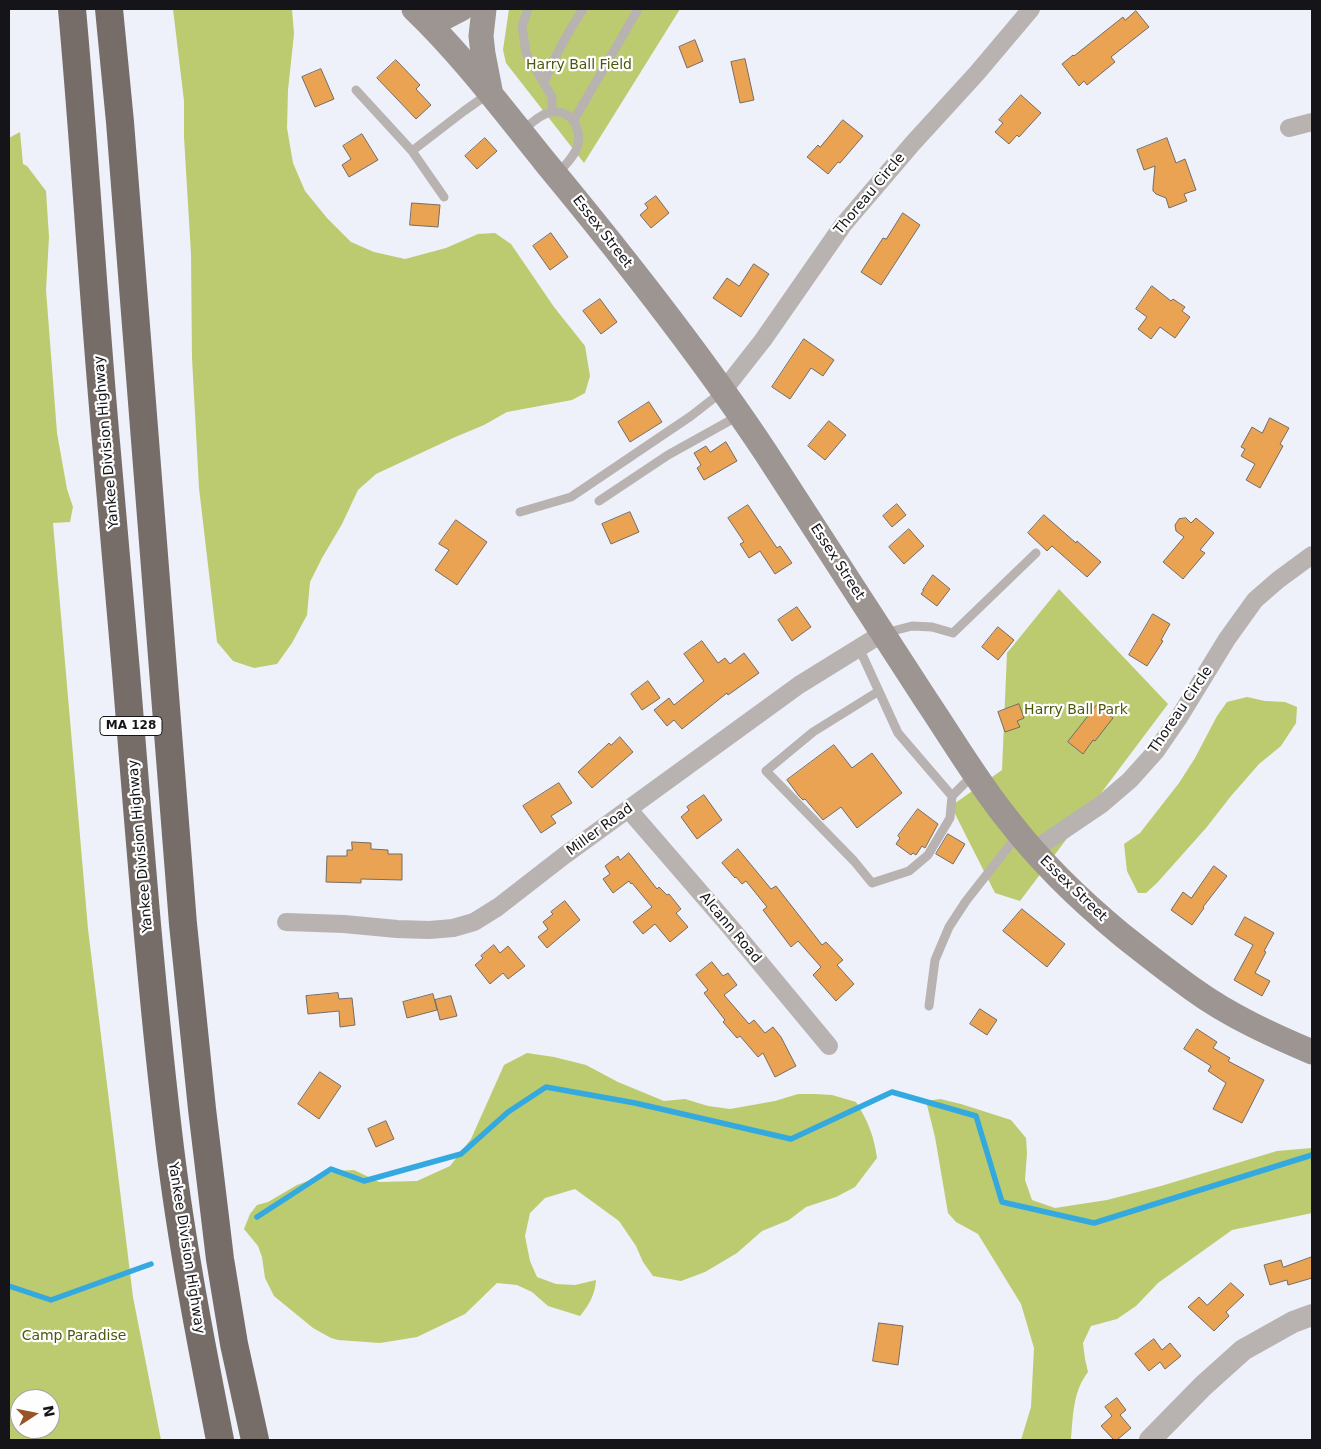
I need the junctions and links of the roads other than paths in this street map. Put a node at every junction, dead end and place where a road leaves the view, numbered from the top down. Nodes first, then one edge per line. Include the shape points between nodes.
1 (72, 9) edge
2 (110, 9) edge
3 (461, 9) edge
4 (484, 9) edge
5 (528, 9) edge
6 (582, 9) edge
7 (638, 9) edge
8 (1031, 9) edge
9 (427, 14) edge
10 (544, 82) junction
11 (356, 90) dead end
12 (491, 92) junction
13 (552, 112) junction
14 (574, 120) junction
15 (1312, 122) edge
16 (1289, 128) dead end
17 (521, 132) junction
18 (412, 151) junction
19 (556, 175) junction
20 (444, 197) dead end
21 (723, 391) junction
22 (740, 415) junction
23 (599, 501) dead end
24 (520, 512) dead end
25 (1036, 553) dead end
26 (1312, 555) edge
27 (883, 633) junction
28 (859, 648) junction
29 (879, 691) junction
30 (975, 773) junction
31 (952, 796) junction
32 (628, 810) junction
33 (1026, 842) junction
34 (286, 922) dead end
35 (929, 1006) dead end
36 (829, 1046) dead end
37 (1312, 1052) edge
38 (1312, 1315) edge
39 (220, 1440) edge
40 (255, 1440) edge
41 (1150, 1440) edge

1 - 39 highway, Yankee Division Highway / MA 128 via 106,442 170,1149 188,1275
2 - 40 highway, MA 128 via 183,924 220,1259
3 - 9 main road
4 - 12 main road via 483,54
5 - 10 lane via 522,26 526,53
6 - 10 lane
7 - 14 lane
8 - 21 street, Thoreau Circle via 843,225 763,340
9 - 12 main road, Essex Street
10 - 13 lane via 552,97
11 - 18 lane
12 - 17 main road, Essex Street
12 - 18 lane
13 - 14 lane via 563,113
13 - 17 lane
14 - 19 lane via 579,134 576,150
15 - 16 street
17 - 19 main road, Essex Street
18 - 20 lane
19 - 21 main road, Essex Street via 649,291
21 - 22 main road, Essex Street
21 - 24 lane via 571,497
22 - 23 lane via 668,455
22 - 27 main road, Essex Street
25 - 27 lane via 953,633 912,626
26 - 33 street, Thoreau Circle via 1255,600 1156,751 1130,780 1102,804
27 - 28 street, Miller Road
27 - 30 main road, Essex Street
28 - 29 lane
28 - 32 street, Miller Road via 799,685
29 - 31 lane via 898,733
29 - 31 lane via 813,732 766,771 872,883 909,871 928,855 950,818
30 - 31 lane
30 - 33 main road, Essex Street
32 - 34 street, Miller Road via 474,922 429,930
32 - 36 street, Alcann Road
33 - 35 lane via 966,901 949,927 935,960
33 - 37 main road, Essex Street via 1098,914 1196,992 1242,1019
38 - 41 street via 1243,1350 1202,1386

